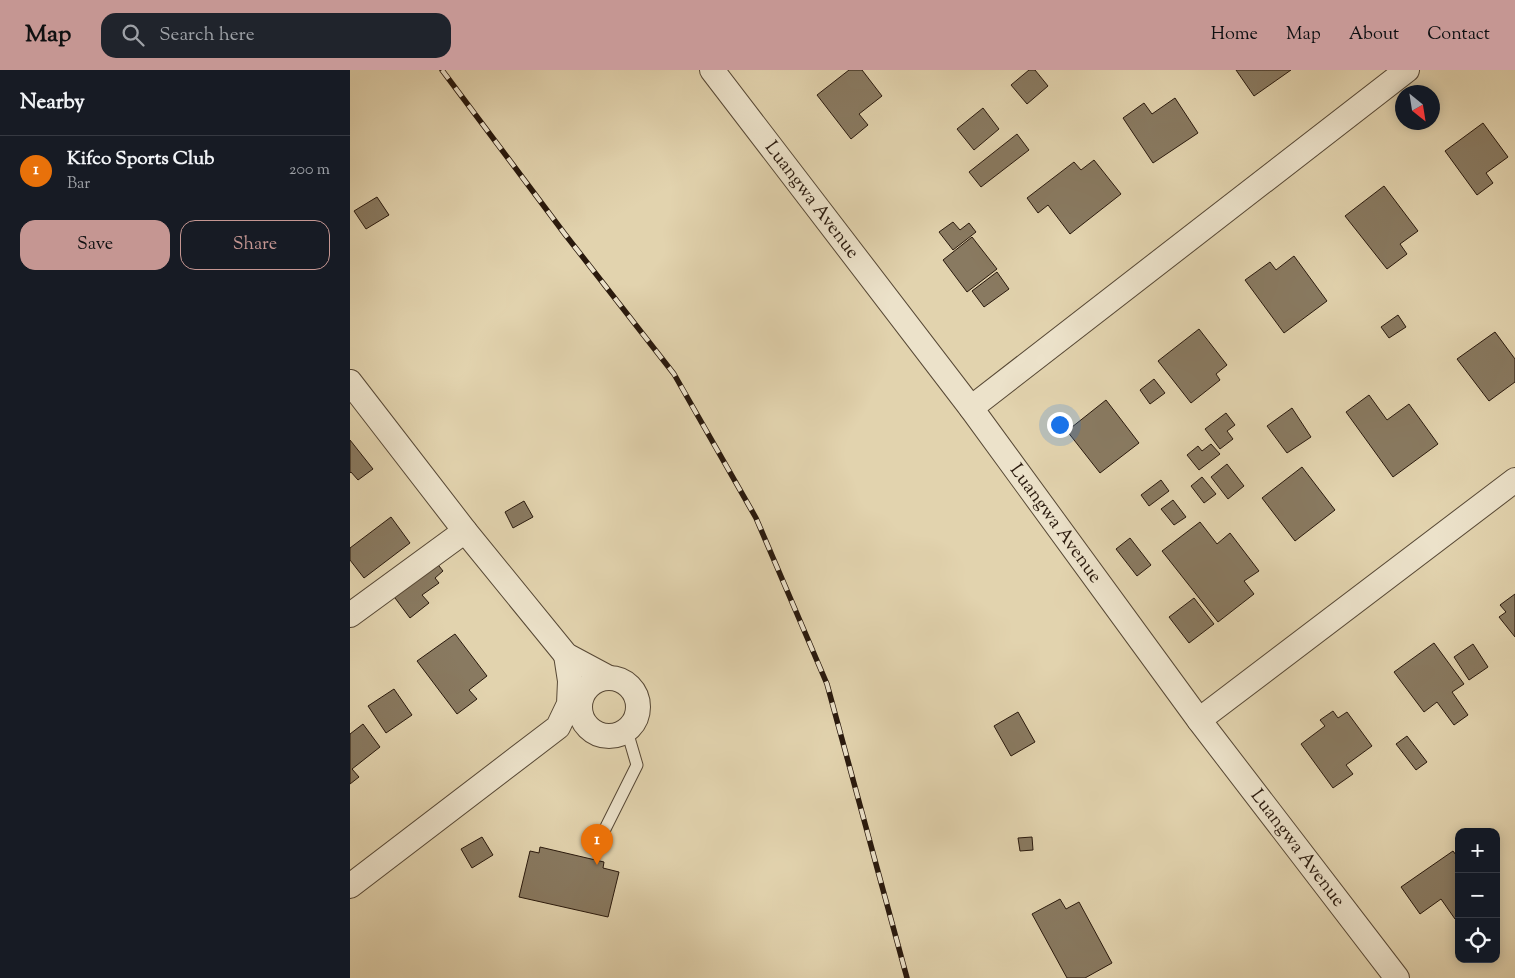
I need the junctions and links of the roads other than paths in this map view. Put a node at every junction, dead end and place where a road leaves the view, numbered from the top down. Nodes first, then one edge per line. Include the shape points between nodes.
1 (1407, 70) edge
2 (715, 71) edge
3 (350, 382) edge
4 (971, 408) junction
5 (1515, 480) edge
6 (465, 531) junction
7 (350, 615) edge
8 (566, 655) junction
9 (609, 678) junction
10 (570, 681) junction
11 (1199, 720) junction
12 (586, 723) junction
13 (558, 727) junction
14 (627, 732) junction
15 (603, 833) dead end
16 (350, 886) edge
17 (1397, 978) edge

1 - 4 street
2 - 4 street, Luangwa Avenue
3 - 6 street
4 - 11 street, Luangwa Avenue
5 - 11 street
6 - 7 street
6 - 8 street
8 - 9 street
8 - 10 street
9 - 12 street via 592,682 582,696 580,705
9 - 14 street via 626,683 637,698 638,716
10 - 12 street
10 - 13 street via 569,704
11 - 17 street, Luangwa Avenue
12 - 13 street
12 - 14 street via 600,736 618,736
13 - 16 street
14 - 15 lane via 637,764

